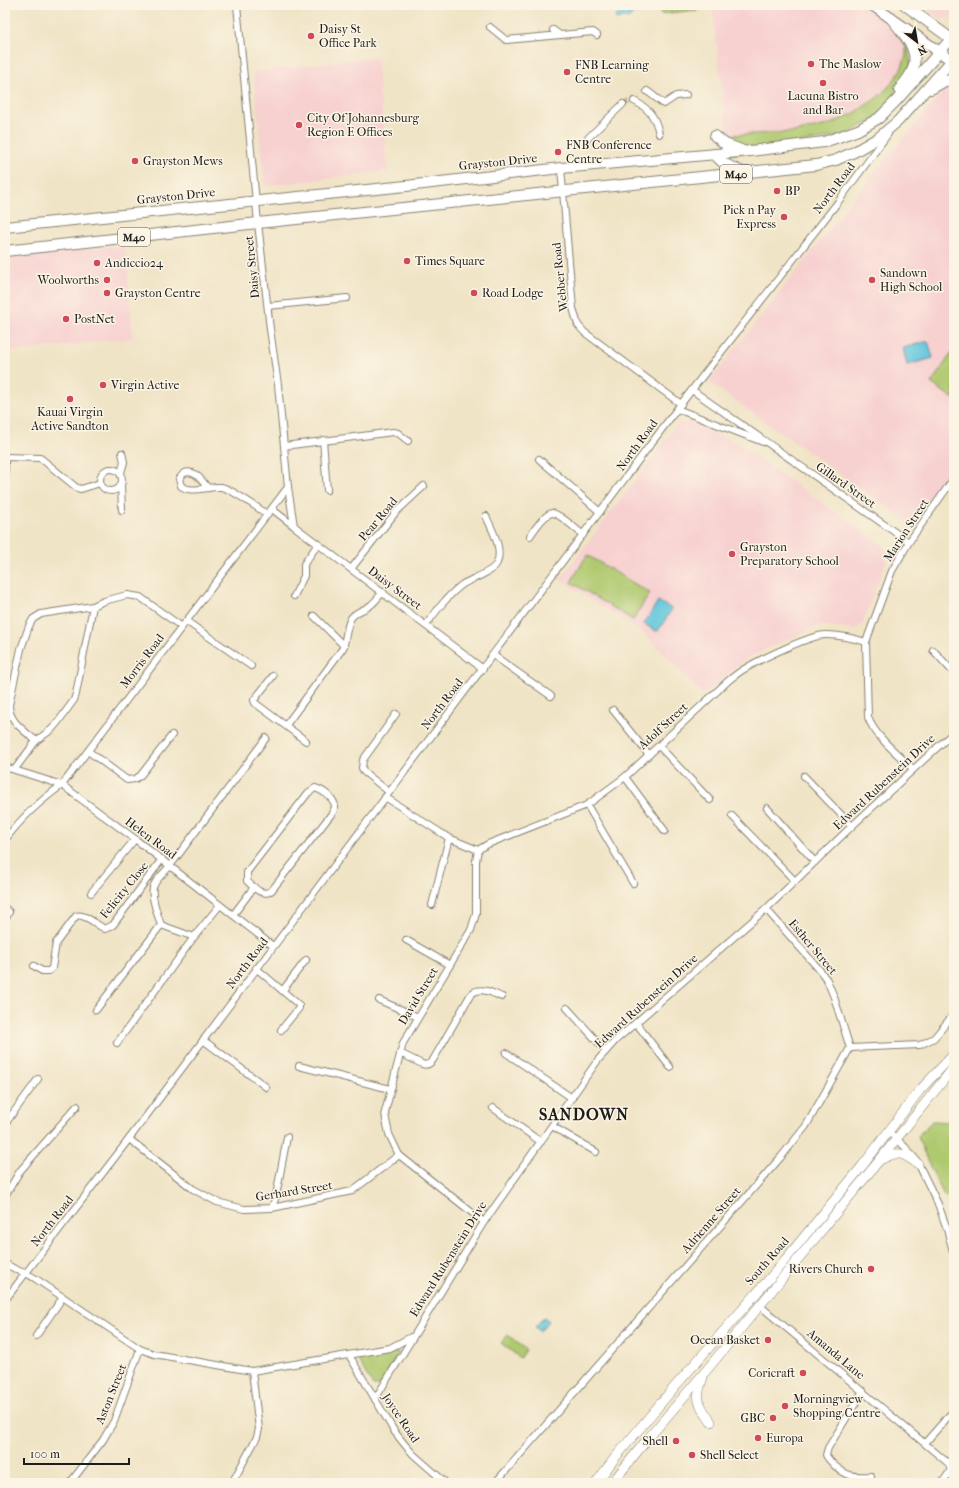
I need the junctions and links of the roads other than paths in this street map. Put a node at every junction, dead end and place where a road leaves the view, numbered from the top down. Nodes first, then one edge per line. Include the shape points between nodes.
1 (872, 5) edge
2 (906, 5) edge
3 (238, 6) edge
4 (891, 18) junction
5 (587, 26) dead end
6 (490, 27) dead end
7 (553, 30) dead end
8 (519, 34) dead end
9 (560, 35) junction
10 (529, 38) junction
11 (953, 38) edge
12 (940, 52) junction
13 (953, 60) edge
14 (954, 79) edge
15 (647, 91) dead end
16 (686, 94) dead end
17 (634, 101) dead end
18 (915, 101) junction
19 (623, 104) tunnel mouth
20 (879, 118) junction
21 (898, 121) junction
22 (659, 134) dead end
23 (715, 136) dead end
24 (588, 138) dead end
25 (750, 151) junction
26 (715, 154) junction
27 (561, 168) junction
28 (746, 173) junction
29 (563, 191) junction
30 (257, 201) junction
31 (258, 223) junction
32 (5, 227) edge
33 (5, 251) edge
34 (347, 298) dead end
35 (268, 306) junction
36 (692, 390) junction
37 (679, 406) junction
38 (323, 440) junction
39 (408, 441) dead end
40 (770, 444) junction
41 (284, 446) junction
42 (122, 453) dead end
43 (5, 457) edge
44 (539, 459) dead end
45 (121, 473) junction
46 (954, 478) edge
47 (100, 483) junction
48 (121, 485) junction
49 (424, 486) dead end
50 (288, 487) junction
51 (208, 488) dead end
52 (327, 490) dead end
53 (5, 496) edge
54 (272, 509) junction
55 (122, 510) dead end
56 (600, 512) junction
57 (267, 514) junction
58 (486, 516) dead end
59 (294, 526) junction
60 (583, 535) junction
61 (530, 536) dead end
62 (909, 542) junction
63 (318, 544) junction
64 (351, 569) junction
65 (383, 592) junction
66 (294, 596) dead end
67 (93, 606) junction
68 (314, 616) dead end
69 (186, 621) junction
70 (426, 625) junction
71 (182, 627) junction
72 (866, 642) junction
73 (344, 646) junction
74 (933, 650) dead end
75 (493, 655) junction
76 (251, 666) dead end
77 (483, 669) junction
78 (954, 673) edge
79 (272, 676) dead end
80 (551, 696) dead end
81 (613, 710) dead end
82 (396, 714) dead end
83 (286, 724) junction
84 (954, 732) edge
85 (172, 735) dead end
86 (266, 738) dead end
87 (36, 741) junction
88 (306, 741) dead end
89 (659, 746) junction
90 (88, 751) junction
91 (649, 755) junction
92 (5, 766) edge
93 (15, 769) junction
94 (913, 769) junction
95 (804, 776) dead end
96 (625, 777) junction
97 (62, 785) junction
98 (387, 795) junction
99 (710, 800) dead end
100 (587, 805) junction
101 (767, 808) dead end
102 (732, 816) dead end
103 (852, 826) junction
104 (665, 830) dead end
105 (449, 838) junction
106 (135, 839) junction
107 (5, 840) edge
108 (478, 850) junction
109 (162, 859) junction
110 (815, 862) junction
111 (170, 866) junction
112 (795, 881) junction
113 (633, 883) dead end
114 (254, 887) junction
115 (91, 893) dead end
116 (220, 905) junction
117 (432, 905) dead end
118 (5, 908) edge
119 (766, 909) junction
120 (233, 915) junction
121 (5, 919) edge
122 (161, 925) junction
123 (194, 937) junction
124 (406, 940) dead end
125 (273, 946) junction
126 (306, 960) dead end
127 (450, 965) junction
128 (34, 966) dead end
129 (256, 968) junction
130 (282, 990) junction
131 (502, 997) dead end
132 (379, 1000) dead end
133 (567, 1008) dead end
134 (96, 1010) dead end
135 (954, 1014) edge
136 (418, 1017) junction
137 (636, 1023) junction
138 (281, 1030) dead end
139 (203, 1040) junction
140 (117, 1043) dead end
141 (850, 1048) junction
142 (606, 1051) junction
143 (400, 1053) junction
144 (506, 1053) dead end
145 (954, 1054) edge
146 (299, 1066) dead end
147 (670, 1067) dead end
148 (954, 1067) edge
149 (38, 1080) dead end
150 (266, 1087) dead end
151 (390, 1089) junction
152 (572, 1098) junction
153 (78, 1106) dead end
154 (493, 1108) dead end
155 (5, 1124) edge
156 (552, 1126) junction
157 (889, 1132) junction
158 (287, 1137) dead end
159 (897, 1138) junction
160 (129, 1139) junction
161 (541, 1142) junction
162 (596, 1152) dead end
163 (399, 1155) junction
164 (878, 1162) junction
165 (918, 1164) junction
166 (5, 1196) edge
167 (272, 1208) junction
168 (484, 1222) junction
169 (954, 1255) edge
170 (5, 1263) edge
171 (26, 1273) junction
172 (63, 1297) junction
173 (5, 1300) edge
174 (759, 1305) junction
175 (36, 1336) dead end
176 (412, 1336) junction
177 (140, 1349) junction
178 (349, 1355) junction
179 (252, 1371) junction
180 (705, 1372) junction
181 (863, 1391) junction
182 (375, 1398) junction
183 (954, 1410) edge
184 (711, 1422) dead end
185 (925, 1443) junction
186 (871, 1476) dead end
187 (70, 1483) edge
188 (232, 1483) edge
189 (446, 1483) edge
190 (495, 1483) edge
191 (596, 1483) edge
192 (612, 1483) edge
193 (942, 1483) edge

1 - 4 main road
2 - 11 main road
3 - 30 street, Daisy Street
4 - 12 main road
4 - 20 main road via 911,44 915,61 911,73
5 - 9 street via 595,33
6 - 10 street via 506,40
7 - 9 street
8 - 10 street
9 - 10 street
11 - 12 main road, Grayston Drive / M40
12 - 13 main road
12 - 20 main road, Grayston Drive / M40
13 - 18 main road, M40
14 - 18 main road via 941,83
15 - 16 street via 664,104 676,96
17 - 22 street via 650,113
18 - 21 main road, M40
19 - 24 street
20 - 25 main road, Grayston Drive / M40 via 858,130 824,142
21 - 28 main road, M40 via 860,150 836,160 803,168
21 - 36 street, North Road
23 - 25 main road via 725,144
25 - 26 main road, Grayston Drive / M40
26 - 27 main road, Grayston Drive / M40
26 - 28 main road via 724,164
27 - 29 street, Webber Road
27 - 30 main road, Grayston Drive / M40
28 - 29 main road, M40
29 - 31 main road, M40
29 - 37 street, Webber Road via 573,308 578,325
30 - 31 street, Daisy Street
30 - 32 main road, Grayston Drive / M40
31 - 33 main road, M40
31 - 35 street, Daisy Street
34 - 35 street
35 - 41 street, Daisy Street
36 - 37 street, North Road
36 - 40 street, Gillard Street
37 - 40 street, Gillard Street
37 - 56 street, North Road
38 - 39 street via 393,432
38 - 41 street
38 - 52 street
40 - 62 street, Gillard Street
41 - 50 street, Daisy Street
42 - 45 street via 124,462
43 - 47 street via 40,458 77,488
43 - 53 street
44 - 56 street
45 - 47 street via 116,469 106,470 101,474
45 - 48 street
46 - 62 street, Marion Street
47 - 48 street via 105,490 110,491 118,489
48 - 55 street
49 - 64 street, Pear Road via 396,512
50 - 54 street, Morris Road
50 - 59 street, Daisy Street
51 - 57 street via 227,489
54 - 57 street, Morris Road
54 - 59 street, Daisy Street
56 - 60 street, North Road
57 - 69 street, Morris Road
58 - 70 street via 497,541 497,563 493,569 464,584 448,596
59 - 63 street, Daisy Street
60 - 61 street via 559,516 551,513
60 - 75 street, North Road
62 - 72 street, Marion Street via 892,571
63 - 64 street, Daisy Street
63 - 66 street via 304,564 304,576
64 - 65 street, Daisy Street
65 - 70 street, Daisy Street
65 - 73 street via 372,605 352,617
67 - 71 street via 119,596 135,595
67 - 87 street via 74,700 52,729
67 - 87 street via 41,614 33,619 29,626 8,705 14,721
68 - 73 street
69 - 71 street, Morris Road
69 - 76 street
70 - 77 street, Daisy Street
71 - 90 street, Morris Road
72 - 89 street, Adolf Street via 849,637 817,636 754,664 728,681
72 - 94 street via 870,724
73 - 83 street
74 - 78 street
75 - 77 street, North Road
75 - 80 street
77 - 98 street, North Road
79 - 83 street via 254,700 257,705
81 - 91 street
82 - 98 street via 362,760 364,772
83 - 88 street
84 - 94 street, Edward Rubenstein Drive
85 - 90 street via 140,776 132,780 127,780
86 - 111 street
87 - 93 street
89 - 91 street, Adolf Street
89 - 99 street
90 - 97 street, Morris Road
91 - 96 street, Adolf Street
92 - 93 street, Helen Road
93 - 97 street, Helen Road
94 - 103 street, Edward Rubenstein Drive
95 - 103 street
96 - 100 street, Adolf Street
96 - 104 street
97 - 106 street, Helen Road
97 - 107 street, Morris Road via 39,802
98 - 105 street
98 - 125 street, North Road
100 - 108 street, Adolf Street
100 - 113 street
101 - 110 street
102 - 112 street
103 - 110 street, Edward Rubenstein Drive
105 - 108 street
105 - 117 street
106 - 109 street, Helen Road
106 - 115 street
108 - 127 street, David Street via 476,914 471,930
109 - 111 street, Helen Road
109 - 128 street, Felicity Close via 113,925 105,929 84,916 76,916 56,944 52,968 42,971
110 - 112 street, Edward Rubenstein Drive
111 - 116 street, Helen Road
111 - 122 street via 152,889
112 - 119 street, Edward Rubenstein Drive
114 - 114 street via 247,881 247,872 308,793 315,788 319,789 333,800 333,812 272,890 267,894
114 - 120 street
116 - 120 street, Helen Road
116 - 123 street
118 - 121 street via 8,912
119 - 137 street, Edward Rubenstein Drive
119 - 141 street, Esther Street via 827,980
120 - 125 street, Helen Road
122 - 123 street
122 - 134 street
123 - 140 street
124 - 127 street
125 - 129 street, North Road
126 - 130 street
127 - 136 street, David Street
129 - 130 street
129 - 139 street, North Road
130 - 138 street via 300,1006
131 - 143 street via 480,989 475,990 430,1064 422,1064
132 - 136 street
133 - 142 street
135 - 141 street via 934,1038 920,1045
136 - 143 street, David Street
137 - 142 street, Edward Rubenstein Drive
137 - 147 street
139 - 150 street
139 - 160 street, North Road
141 - 190 street, Adrienne Street via 806,1126 791,1145
142 - 152 street, Edward Rubenstein Drive
143 - 151 street, David Street
144 - 152 street
145 - 157 street, South Road via 920,1090
146 - 151 street
148 - 159 street, South Road
149 - 155 street
151 - 163 street, David Street via 386,1120
152 - 156 street, Edward Rubenstein Drive
153 - 166 street via 20,1172
154 - 161 street
156 - 161 street, Edward Rubenstein Drive
156 - 162 street
157 - 159 street
157 - 191 street, South Road via 776,1271 671,1391
158 - 167 street
159 - 164 street, South Road
159 - 165 street
160 - 167 street, Gerhard Street via 206,1197 244,1209
160 - 171 street, North Road
161 - 168 street, Edward Rubenstein Drive
163 - 167 street, Gerhard Street via 352,1192
163 - 168 street, David Street
164 - 165 street via 897,1153
164 - 174 street, South Road
165 - 169 street via 938,1204
168 - 176 street, Edward Rubenstein Drive
170 - 171 street, Edward Rubenstein Drive via 15,1270
171 - 172 street, Edward Rubenstein Drive
171 - 173 street, North Road
172 - 175 street
172 - 177 street, Edward Rubenstein Drive
174 - 180 street, South Road
174 - 181 street, Amanda Lane
176 - 178 street, Edward Rubenstein Drive via 390,1348
176 - 182 street, Edward Rubenstein Drive
177 - 179 street, Edward Rubenstein Drive via 154,1354
177 - 187 street, Aston Street via 114,1421
178 - 179 street, Edward Rubenstein Drive
178 - 182 street, Joyce Road
179 - 188 street via 259,1429
180 - 184 street via 698,1399 699,1405
180 - 192 street, South Road
181 - 185 street, Amanda Lane
181 - 186 street via 826,1455 846,1474
182 - 189 street, Joyce Road via 405,1445
183 - 185 street
185 - 193 street, Amanda Lane via 951,1467

